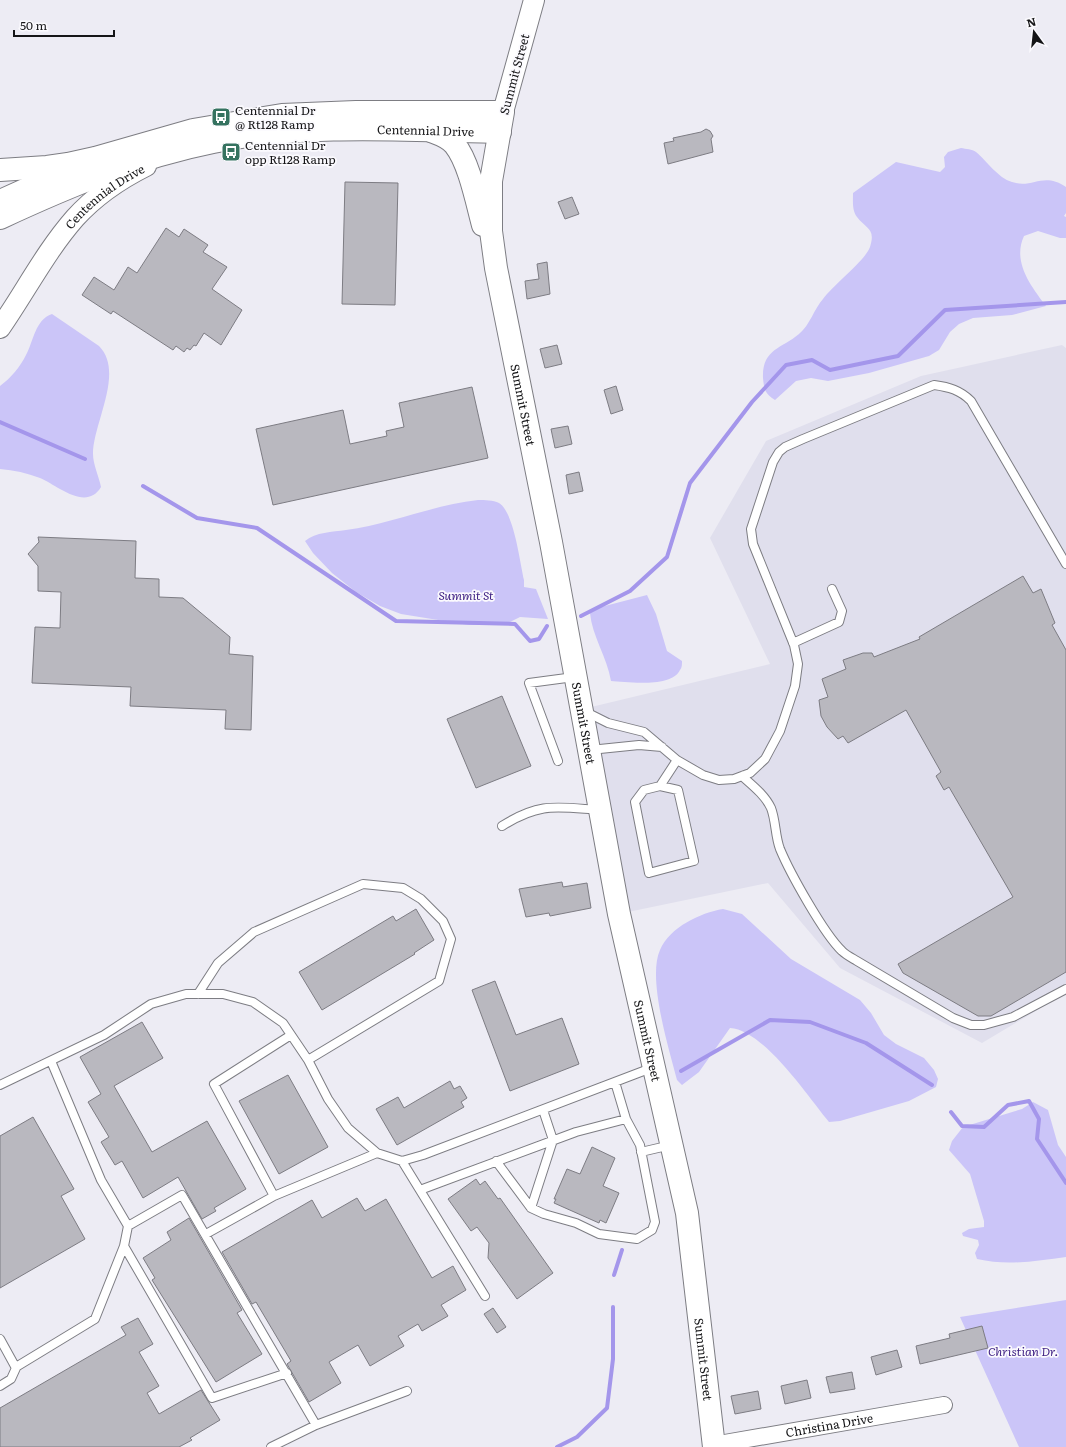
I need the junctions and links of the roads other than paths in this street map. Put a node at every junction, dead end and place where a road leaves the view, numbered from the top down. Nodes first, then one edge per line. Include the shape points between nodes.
1 (534, 0) edge
2 (502, 122) junction
3 (430, 131) junction
4 (178, 151) junction
5 (95, 158) junction
6 (0, 170) edge
7 (0, 200) edge
8 (0, 218) edge
9 (496, 268) junction
10 (0, 328) edge
11 (1066, 564) edge
12 (832, 589) dead end
13 (793, 643) junction
14 (575, 677) junction
15 (581, 709) junction
16 (662, 747) junction
17 (588, 751) junction
18 (677, 760) junction
19 (558, 762) dead end
20 (742, 776) junction
21 (660, 786) junction
22 (599, 810) junction
23 (502, 826) dead end
24 (1066, 989) edge
25 (198, 994) junction
26 (291, 1035) junction
27 (308, 1060) junction
28 (51, 1061) junction
29 (654, 1067) junction
30 (615, 1082) junction
31 (0, 1084) edge
32 (543, 1110) junction
33 (626, 1119) junction
34 (553, 1140) junction
35 (672, 1145) junction
36 (641, 1152) junction
37 (377, 1154) junction
38 (402, 1161) junction
39 (496, 1162) junction
40 (420, 1190) junction
41 (274, 1196) junction
42 (531, 1208) junction
43 (128, 1226) junction
44 (206, 1234) junction
45 (124, 1246) junction
46 (485, 1296) dead end
47 (0, 1339) edge
48 (16, 1368) junction
49 (287, 1373) junction
50 (0, 1386) edge
51 (407, 1391) dead end
52 (944, 1405) dead end
53 (316, 1425) junction
54 (713, 1446) edge
55 (271, 1447) edge

1 - 2 street, Summit Street
2 - 3 main road, Centennial Drive
2 - 5 main road, Centennial Drive via 356,112 282,115 193,130
2 - 9 main road, Summit Street via 494,158 490,205
3 - 4 main road, Centennial Drive via 281,132 212,142
3 - 9 main road via 443,135 462,154
4 - 8 main road via 110,171 57,191
4 - 10 street, Centennial Drive via 123,178 76,217 48,254
5 - 6 main road via 47,167
5 - 7 street, Centennial Drive
9 - 14 main road, Summit Street via 551,542
11 - 13 lane via 971,401 963,393 949,387 934,385 802,438 785,447 773,462 751,530 753,544
12 - 13 lane via 842,611 839,622
13 - 20 lane via 798,664 795,686 780,730 765,759 750,773
14 - 15 main road, Summit Street
14 - 19 lane via 529,683
15 - 16 lane via 608,723 644,732
15 - 17 main road, Summit Street
16 - 17 lane via 639,745
16 - 18 lane
17 - 22 main road, Summit Street
18 - 20 lane via 703,775 719,780
18 - 21 lane
20 - 24 lane via 764,797 771,808 782,854 815,913 842,952 953,1018 971,1025 1007,1020
21 - 21 lane via 644,790 635,802 649,873 694,861 678,790
22 - 23 lane via 549,806 522,814
22 - 29 main road, Summit Street via 619,914
25 - 26 lane via 223,994 253,1002 283,1023
25 - 27 lane via 218,963 254,932 363,884 403,888 421,899 443,921 451,939 439,982
25 - 28 lane via 186,994 151,1004 104,1035
26 - 27 lane
26 - 41 lane via 214,1084
27 - 37 lane via 328,1099 348,1128
28 - 31 lane
28 - 43 lane via 102,1180
29 - 30 lane
29 - 35 main road, Summit Street
30 - 32 lane
30 - 33 lane
32 - 34 lane
32 - 38 lane
33 - 34 lane
33 - 36 lane
34 - 39 lane
34 - 42 lane
35 - 36 lane
35 - 54 main road, Summit Street via 689,1231
36 - 42 lane via 655,1222 652,1230 637,1238 599,1234
37 - 38 lane
37 - 41 lane
38 - 40 lane
39 - 40 lane
39 - 42 lane
40 - 46 lane
41 - 44 lane
43 - 44 lane via 182,1195
43 - 45 lane
44 - 49 lane
45 - 48 lane via 95,1319
45 - 49 lane via 212,1398
47 - 48 lane
48 - 50 lane via 11,1379
49 - 53 lane
51 - 53 lane
52 - 54 street, Christina Drive
53 - 55 lane

